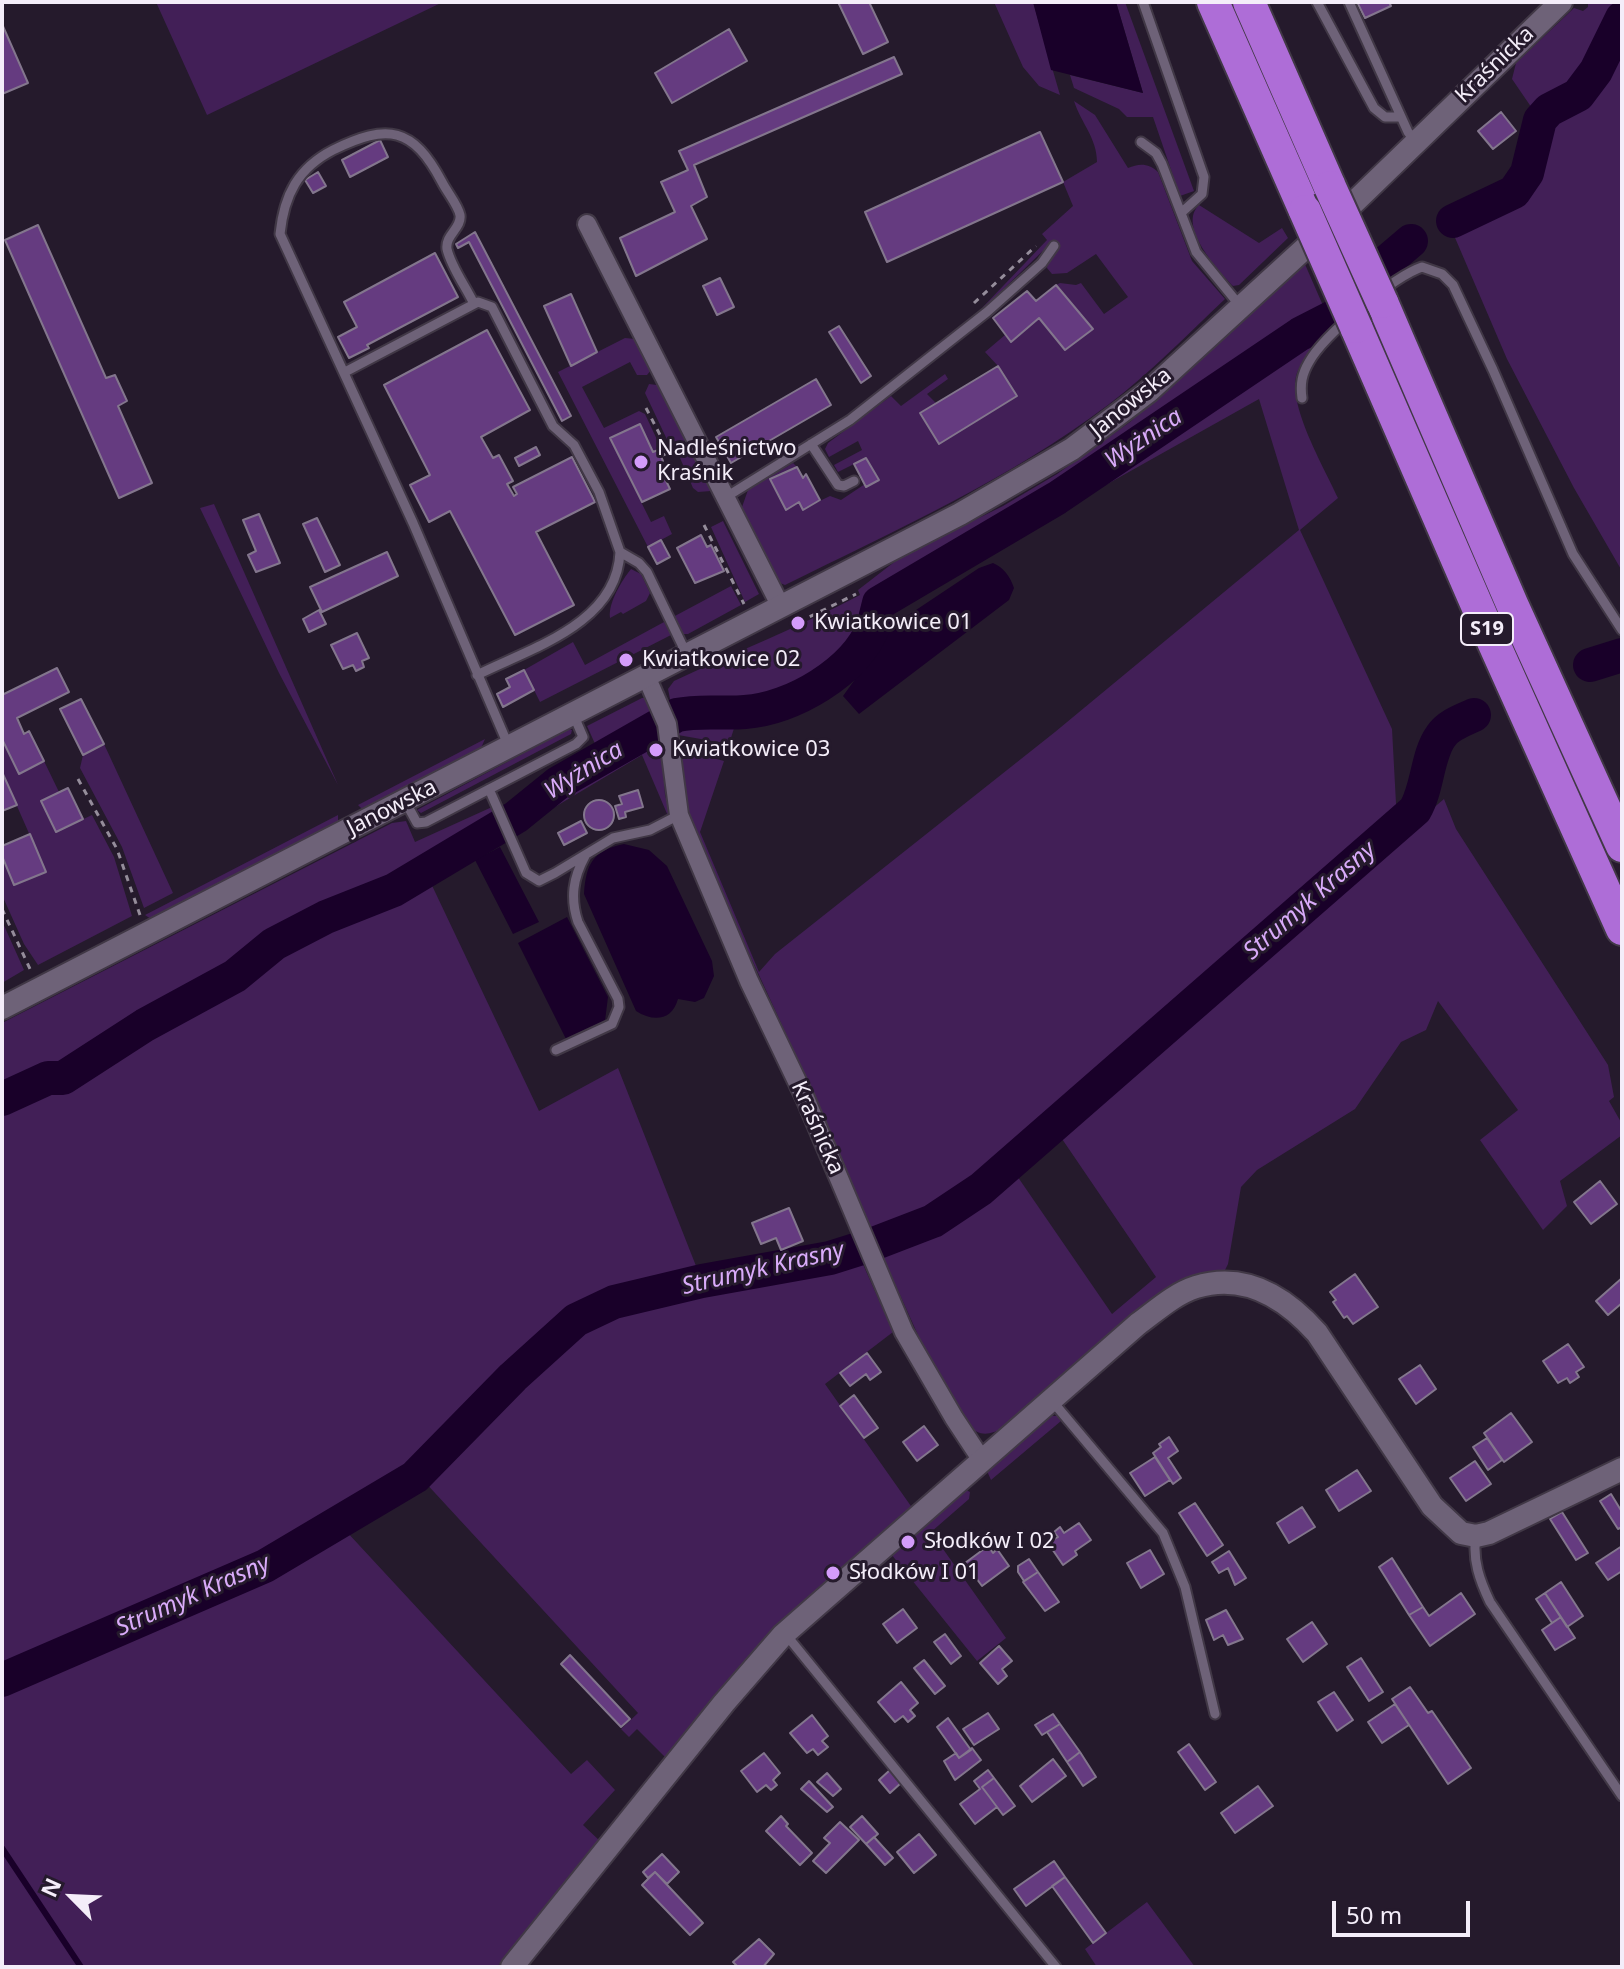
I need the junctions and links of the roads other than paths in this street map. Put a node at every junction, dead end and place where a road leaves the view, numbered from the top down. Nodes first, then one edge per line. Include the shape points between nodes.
1 (1143, 2) edge
2 (1213, 2) edge
3 (1249, 2) edge
4 (1317, 2) edge
5 (1349, 2) edge
6 (1561, 2) edge
7 (1401, 117) junction
8 (1422, 135) junction
9 (1141, 142) dead end
10 (1181, 213) junction
11 (587, 224) dead end
12 (1054, 246) dead end
13 (474, 304) junction
14 (1241, 307) junction
15 (345, 372) junction
16 (1302, 398) dead end
17 (811, 444) junction
18 (854, 481) dead end
19 (726, 497) junction
20 (620, 552) junction
21 (781, 607) junction
22 (1622, 630) edge
23 (687, 655) junction
24 (477, 675) junction
25 (646, 676) junction
26 (573, 714) junction
27 (1549, 727) junction
28 (509, 747) junction
29 (489, 789) junction
30 (405, 801) junction
31 (679, 815) junction
32 (1622, 846) edge
33 (586, 853) junction
34 (1622, 929) edge
35 (2, 1008) edge
36 (556, 1050) dead end
37 (1051, 1399) junction
38 (981, 1459) junction
39 (1622, 1469) edge
40 (1476, 1536) junction
41 (783, 1635) junction
42 (1215, 1714) dead end
43 (1622, 1796) edge
44 (512, 1967) edge
45 (1056, 1967) edge

1 - 10 lane via 1204,177 1202,194
2 - 27 highway, S19, bridge via 1356,327
3 - 27 highway, S19, bridge via 1382,302
4 - 7 lane via 1374,108 1385,117
5 - 7 lane
6 - 8 street, Kraśnicka
7 - 8 lane
8 - 14 street, Janowska
9 - 10 lane via 1156,153
10 - 14 lane via 1196,252
11 - 19 street
12 - 17 lane via 987,312 850,420
13 - 15 lane
13 - 15 lane via 447,250 460,215 428,156 388,132 366,135 330,152 296,178 280,234
13 - 20 lane via 492,307 553,426 574,445 605,506
14 - 21 street, Janowska via 1149,391 1072,449
15 - 24 lane
16 - 22 lane via 1304,373 1329,336 1400,277 1422,267 1442,274 1453,285 1493,370 1573,554
17 - 18 lane via 838,485
17 - 19 lane
19 - 21 street
20 - 23 lane via 647,572
20 - 24 lane via 617,574 595,612
21 - 23 street, Janowska
23 - 25 street, Janowska
24 - 28 lane
25 - 26 street, Janowska
25 - 31 street, Kraśnicka via 670,739
26 - 28 street, Janowska
26 - 29 lane via 581,740
27 - 32 highway, S19
27 - 34 highway, S19
28 - 30 street, Janowska
29 - 30 lane via 423,824 417,823
29 - 33 lane via 526,873 539,881
30 - 35 street, Janowska
31 - 33 lane
31 - 38 street, Kraśnicka via 904,1332
33 - 36 lane via 575,878 574,909 619,1007 612,1024
37 - 38 street
37 - 40 street via 1175,1297 1195,1287 1228,1283 1264,1291 1284,1301 1317,1333 1432,1506 1461,1533
37 - 42 lane via 1163,1533 1185,1587
38 - 41 street
39 - 40 street
40 - 43 lane via 1479,1580 1490,1602
41 - 44 street
41 - 45 lane

